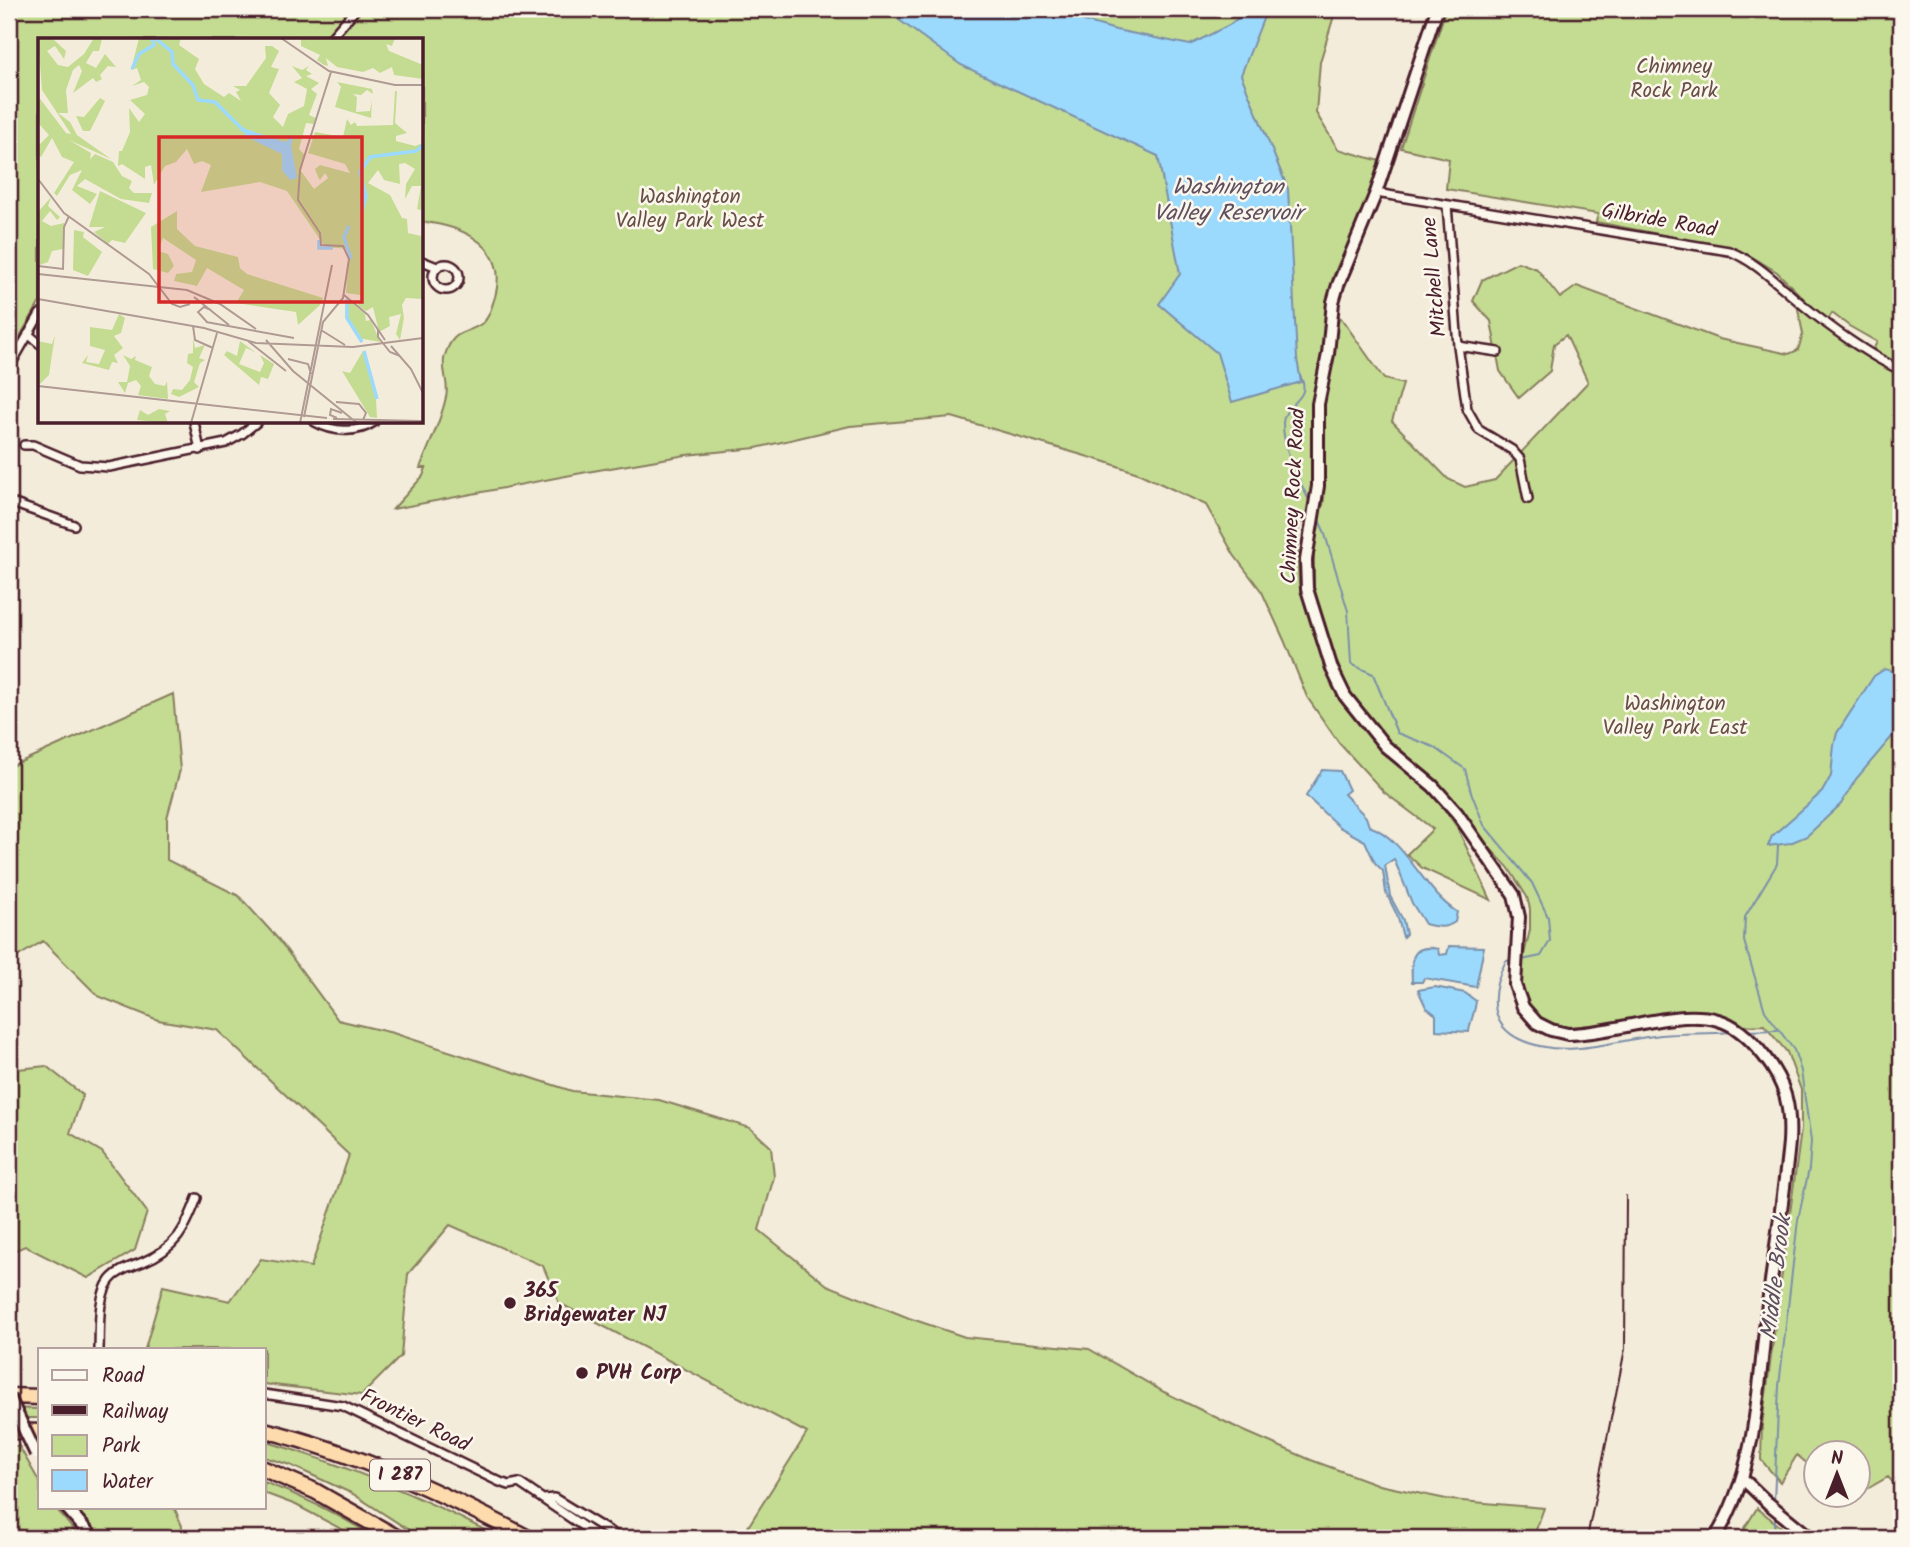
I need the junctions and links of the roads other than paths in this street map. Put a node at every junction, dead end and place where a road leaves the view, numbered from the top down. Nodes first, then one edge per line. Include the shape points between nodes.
1 (356, 9) edge
2 (1437, 9) edge
3 (332, 38) edge
4 (1376, 193) junction
5 (1447, 205) junction
6 (424, 262) edge
7 (437, 267) dead end
8 (38, 317) edge
9 (28, 334) junction
10 (38, 342) edge
11 (1458, 346) junction
12 (1498, 352) dead end
13 (9, 368) edge
14 (1901, 370) edge
15 (194, 424) edge
16 (254, 424) edge
17 (322, 424) edge
18 (370, 424) edge
19 (24, 445) dead end
20 (200, 450) junction
21 (1528, 499) dead end
22 (9, 502) edge
23 (74, 525) dead end
24 (197, 1198) dead end
25 (99, 1348) edge
26 (266, 1394) edge
27 (9, 1397) edge
28 (38, 1397) edge
29 (266, 1430) edge
30 (9, 1431) edge
31 (38, 1432) edge
32 (38, 1458) edge
33 (266, 1470) edge
34 (1743, 1479) junction
35 (543, 1499) junction
36 (67, 1508) edge
37 (93, 1538) edge
38 (398, 1538) edge
39 (528, 1538) edge
40 (600, 1538) edge
41 (620, 1538) edge
42 (1715, 1538) edge
43 (1811, 1538) edge

1 - 3 street
2 - 4 street, Chimney Rock Road
4 - 5 street, Gilbride Road
4 - 34 street, Chimney Rock Road via 1333,302 1318,404 1318,486 1306,561 1307,589 1338,684 1370,730 1457,813 1510,888 1520,916 1517,993 1528,1014 1544,1027 1577,1034 1685,1018 1719,1020 1739,1031 1774,1071 1789,1103 1787,1163
5 - 11 street, Mitchell Lane
5 - 14 street, Gilbride Road via 1729,251 1763,270 1827,324
6 - 7 street
8 - 9 street
9 - 10 street
9 - 13 street
11 - 12 street, Mitchell Lane
11 - 21 street, Mitchell Lane via 1471,420 1520,459
15 - 20 street
16 - 20 street via 226,443
17 - 18 street via 344,430
19 - 20 street via 91,467
22 - 23 street
24 - 25 street via 171,1246 109,1281
26 - 35 street, Frontier Road via 343,1406 500,1482 519,1483
27 - 28 highway
27 - 32 street, bridge
29 - 39 highway, I 287 via 386,1469
30 - 31 highway
33 - 38 highway, I 287 via 315,1491
34 - 42 street, Chimney Rock Road
34 - 43 street
35 - 40 street, Frontier Road
35 - 41 street, Frontier Road via 554,1498
36 - 37 street

